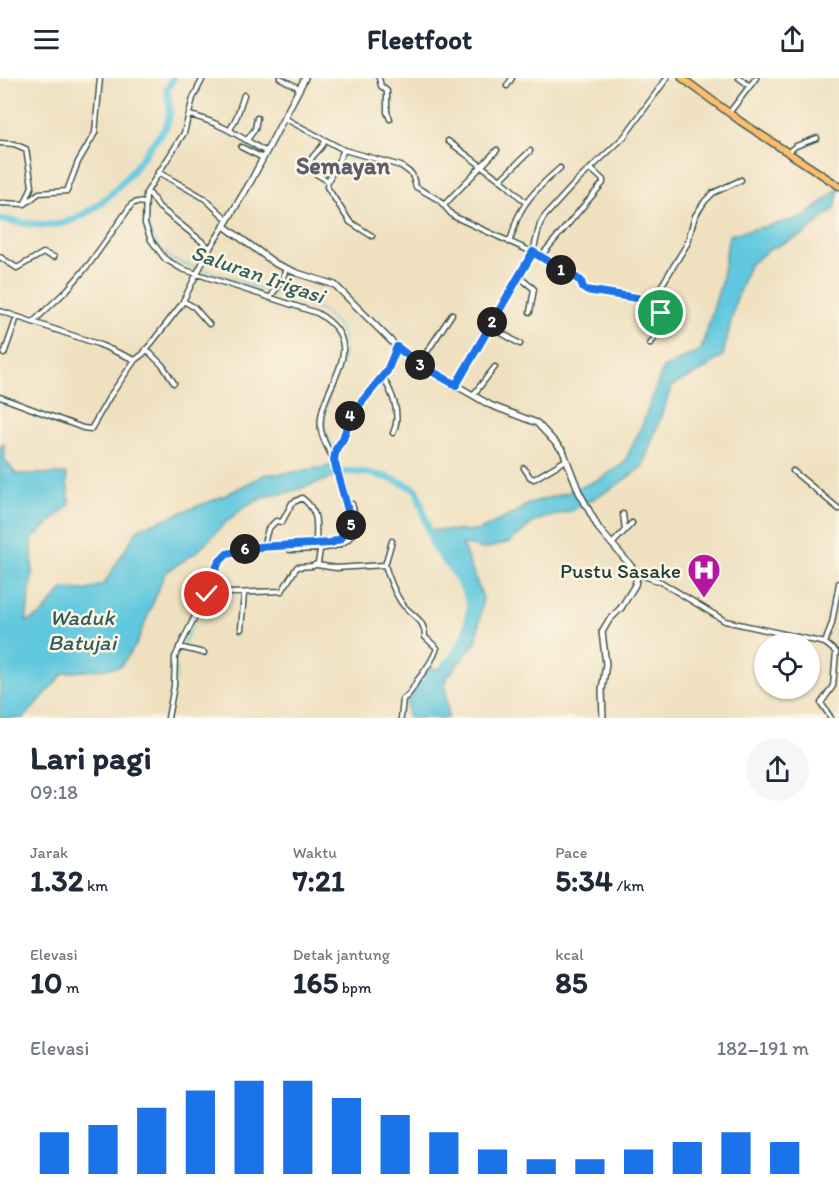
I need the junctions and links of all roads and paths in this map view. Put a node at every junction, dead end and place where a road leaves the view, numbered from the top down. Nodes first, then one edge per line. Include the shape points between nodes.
1 (100, 78) edge
2 (203, 78) edge
3 (280, 78) edge
4 (304, 78) edge
5 (379, 78) edge
6 (512, 78) edge
7 (667, 78) edge
8 (682, 78) edge
9 (739, 78) edge
10 (756, 78) edge
11 (507, 86) dead end
12 (750, 86) junction
13 (299, 88) junction
14 (244, 95) dead end
15 (729, 113) junction
16 (191, 115) junction
17 (257, 118) dead end
18 (283, 118) junction
19 (390, 119) dead end
20 (230, 130) junction
21 (817, 138) dead end
22 (247, 140) junction
23 (325, 141) junction
24 (448, 141) dead end
25 (0, 143) edge
26 (241, 147) dead end
27 (344, 150) junction
28 (497, 150) dead end
29 (530, 151) dead end
30 (266, 152) junction
31 (788, 153) junction
32 (263, 158) junction
33 (482, 166) junction
34 (560, 168) dead end
35 (591, 169) junction
36 (160, 173) junction
37 (501, 180) junction
38 (741, 180) dead end
39 (328, 181) junction
40 (839, 186) edge
41 (148, 194) junction
42 (0, 203) edge
43 (145, 203) junction
44 (526, 203) junction
45 (25, 204) junction
46 (444, 205) junction
47 (228, 220) junction
48 (224, 226) junction
49 (372, 236) dead end
50 (510, 242) junction
51 (210, 248) junction
52 (533, 252) junction
53 (541, 256) junction
54 (0, 257) edge
55 (54, 257) dead end
56 (286, 269) junction
57 (198, 273) junction
58 (518, 276) junction
59 (270, 298) junction
60 (183, 301) junction
61 (649, 304) junction
62 (0, 311) edge
63 (530, 312) dead end
64 (452, 314) dead end
65 (17, 317) junction
66 (33, 322) junction
67 (209, 324) dead end
68 (490, 326) junction
69 (520, 344) dead end
70 (650, 344) dead end
71 (397, 347) junction
72 (146, 349) junction
73 (4, 354) dead end
74 (135, 360) junction
75 (419, 364) junction
76 (495, 368) dead end
77 (383, 377) junction
78 (174, 383) dead end
79 (456, 385) junction
80 (472, 395) junction
81 (0, 397) edge
82 (393, 433) dead end
83 (335, 457) junction
84 (567, 459) junction
85 (524, 468) dead end
86 (793, 471) dead end
87 (351, 504) dead end
88 (839, 509) edge
89 (352, 513) junction
90 (623, 514) dead end
91 (632, 523) dead end
92 (625, 530) junction
93 (392, 541) dead end
94 (612, 544) junction
95 (320, 546) junction
96 (263, 547) junction
97 (290, 550) dead end
98 (316, 565) junction
99 (385, 565) junction
100 (638, 574) junction
101 (839, 583) edge
102 (205, 594) junction
103 (244, 594) junction
104 (241, 629) dead end
105 (825, 643) junction
106 (181, 648) junction
107 (837, 649) edge
108 (204, 653) dead end
109 (168, 718) edge
110 (401, 718) edge
111 (603, 718) edge
112 (831, 718) edge

1 - 45 street via 95,133 67,191 39,194
2 - 16 street via 193,98
3 - 13 street
4 - 13 street
5 - 19 street via 387,91
6 - 11 street
7 - 35 street via 624,137
8 - 15 main road
9 - 12 street
10 - 12 street
12 - 15 street
13 - 18 street
14 - 20 street
15 - 31 main road
16 - 20 street
16 - 36 street
17 - 22 street via 255,130
18 - 23 street
18 - 30 street
20 - 22 street
21 - 31 street via 795,146
22 - 30 street
23 - 27 street
23 - 39 street via 309,165
24 - 33 street
25 - 45 street via 26,149 32,187
26 - 32 street
27 - 39 street
27 - 46 street via 401,166 412,174 416,187
28 - 33 street
29 - 37 street
30 - 32 street
31 - 40 main road
32 - 47 street
33 - 37 street
33 - 46 street
34 - 44 street
35 - 52 street via 544,217
35 - 53 street via 603,183
36 - 41 street
36 - 47 street via 204,198
37 - 44 street
38 - 61 street via 705,201 695,216 686,245
39 - 49 street via 328,189 350,222
41 - 43 street
41 - 51 street
42 - 45 street
43 - 57 street via 147,230 157,250 171,263
43 - 66 street via 132,204 75,281
44 - 50 street
46 - 50 street via 451,215
47 - 48 street
48 - 51 street
48 - 56 street
50 - 52 street
51 - 57 street
52 - 53 street
52 - 58 street
53 - 61 street via 581,281 586,290 633,297
54 - 55 street via 18,268 43,253
56 - 59 street
56 - 71 street via 334,285
57 - 59 street
57 - 60 street
58 - 63 street via 534,289
58 - 68 street
59 - 83 street via 320,315 341,338 343,358 321,425 326,445
60 - 67 street
60 - 72 street
61 - 70 street via 662,316
62 - 65 street
64 - 75 street
65 - 66 street
65 - 73 street
66 - 74 street
68 - 69 street
68 - 79 street
71 - 75 street
71 - 77 street
72 - 74 street
72 - 78 street
74 - 81 street via 91,429
75 - 79 street
76 - 80 street
77 - 82 street via 396,411
77 - 83 street via 353,411
79 - 80 street
80 - 84 street via 537,423
83 - 89 street
84 - 85 street via 534,479
84 - 94 street via 579,492
86 - 88 street
87 - 89 street
89 - 95 street via 351,526 345,534 336,542
90 - 92 street
91 - 92 street
92 - 94 street
93 - 99 street
94 - 100 street
95 - 96 street
95 - 96 street via 318,523 302,498 292,503 282,522 276,521 268,529
95 - 97 street
95 - 98 street
96 - 102 street via 224,556
98 - 99 street
98 - 103 street via 297,567 282,591
99 - 110 street via 404,605 421,621 425,637 437,648 412,693 403,699
100 - 105 street via 661,582 725,621
100 - 111 street via 621,608 602,632 606,664
101 - 105 street
102 - 103 street
102 - 106 street
103 - 104 street
105 - 107 street
106 - 108 street
106 - 109 street via 174,659
107 - 112 street via 833,686 821,704

